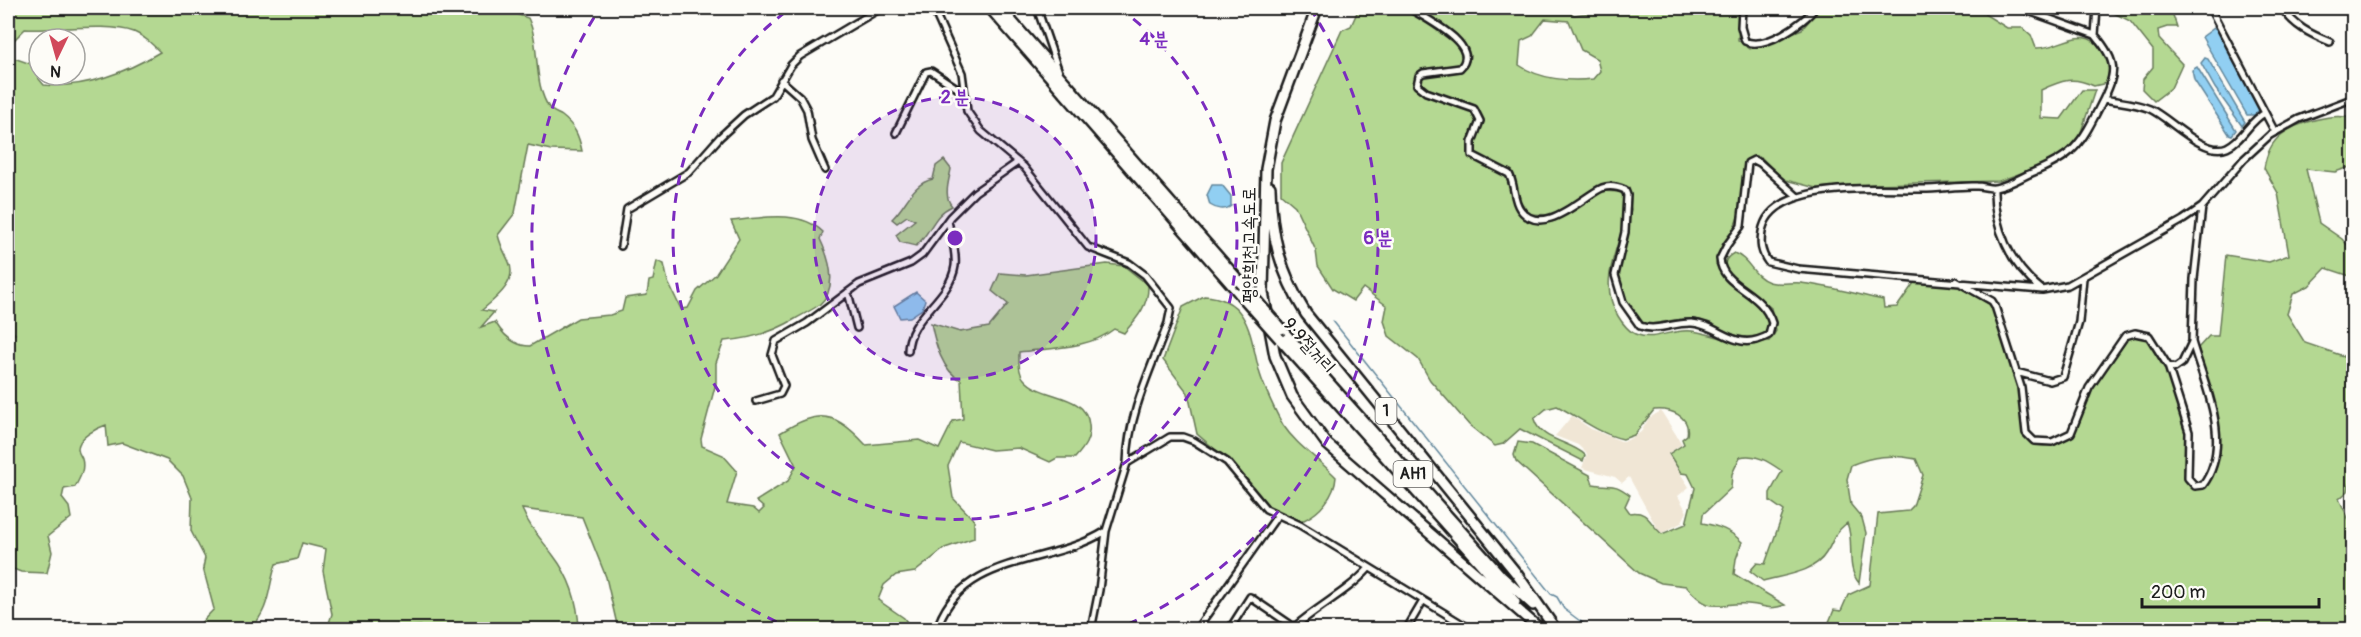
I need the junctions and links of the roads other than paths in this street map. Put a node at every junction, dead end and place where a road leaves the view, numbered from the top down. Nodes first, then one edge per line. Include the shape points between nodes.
1 (881, 8) edge
2 (933, 8) edge
3 (990, 8) edge
4 (1000, 8) edge
5 (1037, 8) edge
6 (1317, 8) edge
7 (1323, 8) edge
8 (1409, 8) edge
9 (1742, 8) edge
10 (1815, 8) edge
11 (2020, 8) edge
12 (2097, 8) edge
13 (2210, 8) edge
14 (2282, 8) edge
15 (2095, 35) junction
16 (2330, 42) dead end
17 (1061, 79) junction
18 (781, 80) junction
19 (963, 92) junction
20 (2354, 98) edge
21 (2104, 99) junction
22 (2265, 113) junction
23 (2275, 132) junction
24 (896, 133) dead end
25 (1018, 162) junction
26 (825, 170) dead end
27 (1994, 188) junction
28 (1798, 197) junction
29 (2202, 207) junction
30 (948, 220) junction
31 (621, 246) dead end
32 (2083, 278) junction
33 (1955, 280) junction
34 (2042, 290) junction
35 (848, 292) junction
36 (857, 328) dead end
37 (2192, 342) junction
38 (908, 351) dead end
39 (2168, 366) junction
40 (2016, 372) junction
41 (756, 401) dead end
42 (1126, 464) junction
43 (1277, 516) junction
44 (1106, 531) junction
45 (1369, 568) junction
46 (1423, 602) junction
47 (1546, 617) junction
48 (939, 623) dead end
49 (1463, 627) edge
50 (1537, 627) edge
51 (1292, 628) edge
52 (1090, 630) edge
53 (1196, 630) edge
54 (1229, 630) edge
55 (1406, 630) edge
56 (1472, 630) edge
57 (1556, 630) edge

1 - 18 street via 800,56
2 - 19 street via 962,73
3 - 50 highway, 9·9절거리 / AH1, bridge
4 - 17 highway, 9·9절거리 / AH1
5 - 17 street
6 - 50 highway, 평양희천고속도로 via 1275,121 1266,169 1263,292 1283,378 1307,420 1327,444
7 - 47 highway, 평양희천고속도로 / 1 via 1280,122 1270,185 1276,249 1284,273 1306,314 1516,573
8 - 28 street via 1451,35 1466,56 1460,68 1423,73 1418,84 1426,92 1474,109 1480,121 1472,154 1509,174 1525,214 1536,219 1548,218 1575,207 1603,188 1625,190 1625,232 1615,274 1623,302 1640,326 1693,323 1742,341 1768,335 1772,323 1766,307 1728,278 1720,259 1741,226 1748,163 1760,162
9 - 10 street via 1742,36 1755,43 1798,26
11 - 15 street
12 - 15 street
13 - 22 street
14 - 16 street via 2292,22
15 - 21 street via 2108,50 2113,64
17 - 47 highway, 9·9절거리 / AH1, bridge via 1502,576
18 - 26 street via 800,97 807,110 812,140
18 - 31 street via 773,96 720,137 689,172 627,210
19 - 24 street via 938,75 926,72
19 - 25 street via 967,111 981,131
20 - 23 street
21 - 22 street via 2152,110 2216,150 2231,146
21 - 27 street via 2083,139 2069,155
22 - 23 street
23 - 29 street via 2244,159
25 - 30 street via 975,192
25 - 42 street via 1088,247 1129,263 1145,275 1171,308 1134,413
27 - 28 street via 1865,188
27 - 34 street via 1994,212 2000,232 2017,263
28 - 33 street via 1772,213 1763,228 1761,247 1768,262 1798,269
29 - 32 street
29 - 37 street
30 - 35 street via 928,248 911,263 873,277
30 - 38 street via 955,269 948,288 915,328
32 - 34 street via 2058,289
32 - 40 street via 2079,322 2063,377 2050,381
33 - 34 street
33 - 40 street via 1992,301
35 - 36 street
35 - 41 street via 776,341 772,355 784,386 780,394
37 - 39 street via 2182,363 2175,368
37 - 39 street via 2209,392 2215,427 2213,460 2203,485 2195,486 2188,478 2188,432
39 - 40 street via 2149,336 2125,336 2089,388 2072,433 2045,443 2034,441 2026,433
42 - 43 street via 1170,437 1183,437 1227,462 1252,495
42 - 44 street
43 - 45 street via 1300,525
43 - 53 street
44 - 48 street via 1068,550 1003,564 990,571 946,604
44 - 52 street
45 - 46 street
45 - 51 street via 1357,582
46 - 49 street
46 - 55 street
47 - 57 highway, 평양희천고속도로 / 1
49 - 56 street
51 - 54 street via 1250,597

